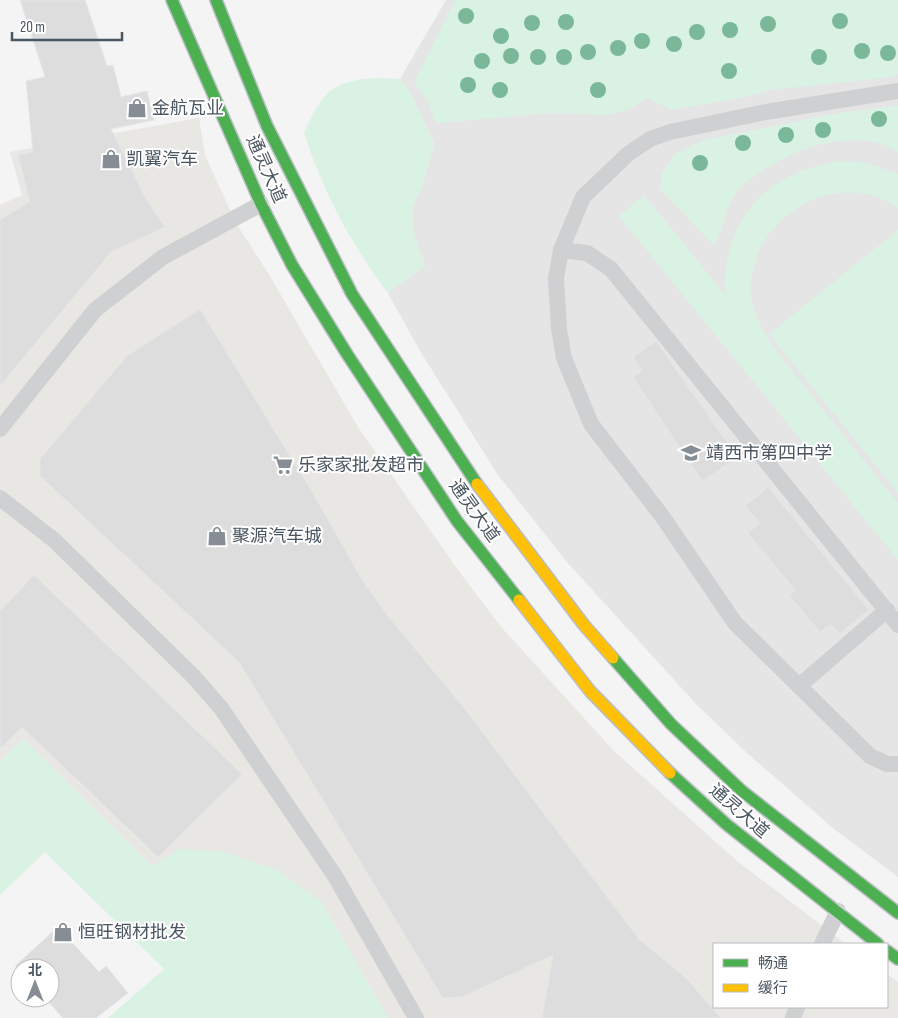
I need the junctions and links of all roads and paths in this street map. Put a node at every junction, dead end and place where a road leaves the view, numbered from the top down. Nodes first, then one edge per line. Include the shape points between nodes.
1 (172, 0) edge
2 (216, 0) edge
3 (898, 91) edge
4 (261, 204) junction
5 (561, 250) junction
6 (0, 429) edge
7 (0, 498) edge
8 (886, 610) junction
9 (898, 625) edge
10 (799, 686) junction
11 (898, 764) edge
12 (838, 911) junction
13 (898, 913) edge
14 (822, 943) edge
15 (877, 943) edge
16 (416, 1018) edge

1 - 4 highway, 通灵大道
2 - 13 highway, 通灵大道 via 267,126 352,294 484,494 584,625 671,724 742,791
3 - 5 lane via 766,112 650,139 628,154 583,197
4 - 6 lane via 162,257 95,310
4 - 12 highway, 通灵大道 via 292,264 347,354 442,497 566,662 670,773 726,824
5 - 8 lane via 587,253 611,269
5 - 10 lane via 556,278 564,358 591,424 662,516 735,623
7 - 16 lane via 54,540 194,677 221,708 335,876
8 - 9 lane
8 - 10 lane
10 - 11 lane via 870,756 886,764
12 - 14 lane
12 - 15 highway, 通灵大道

